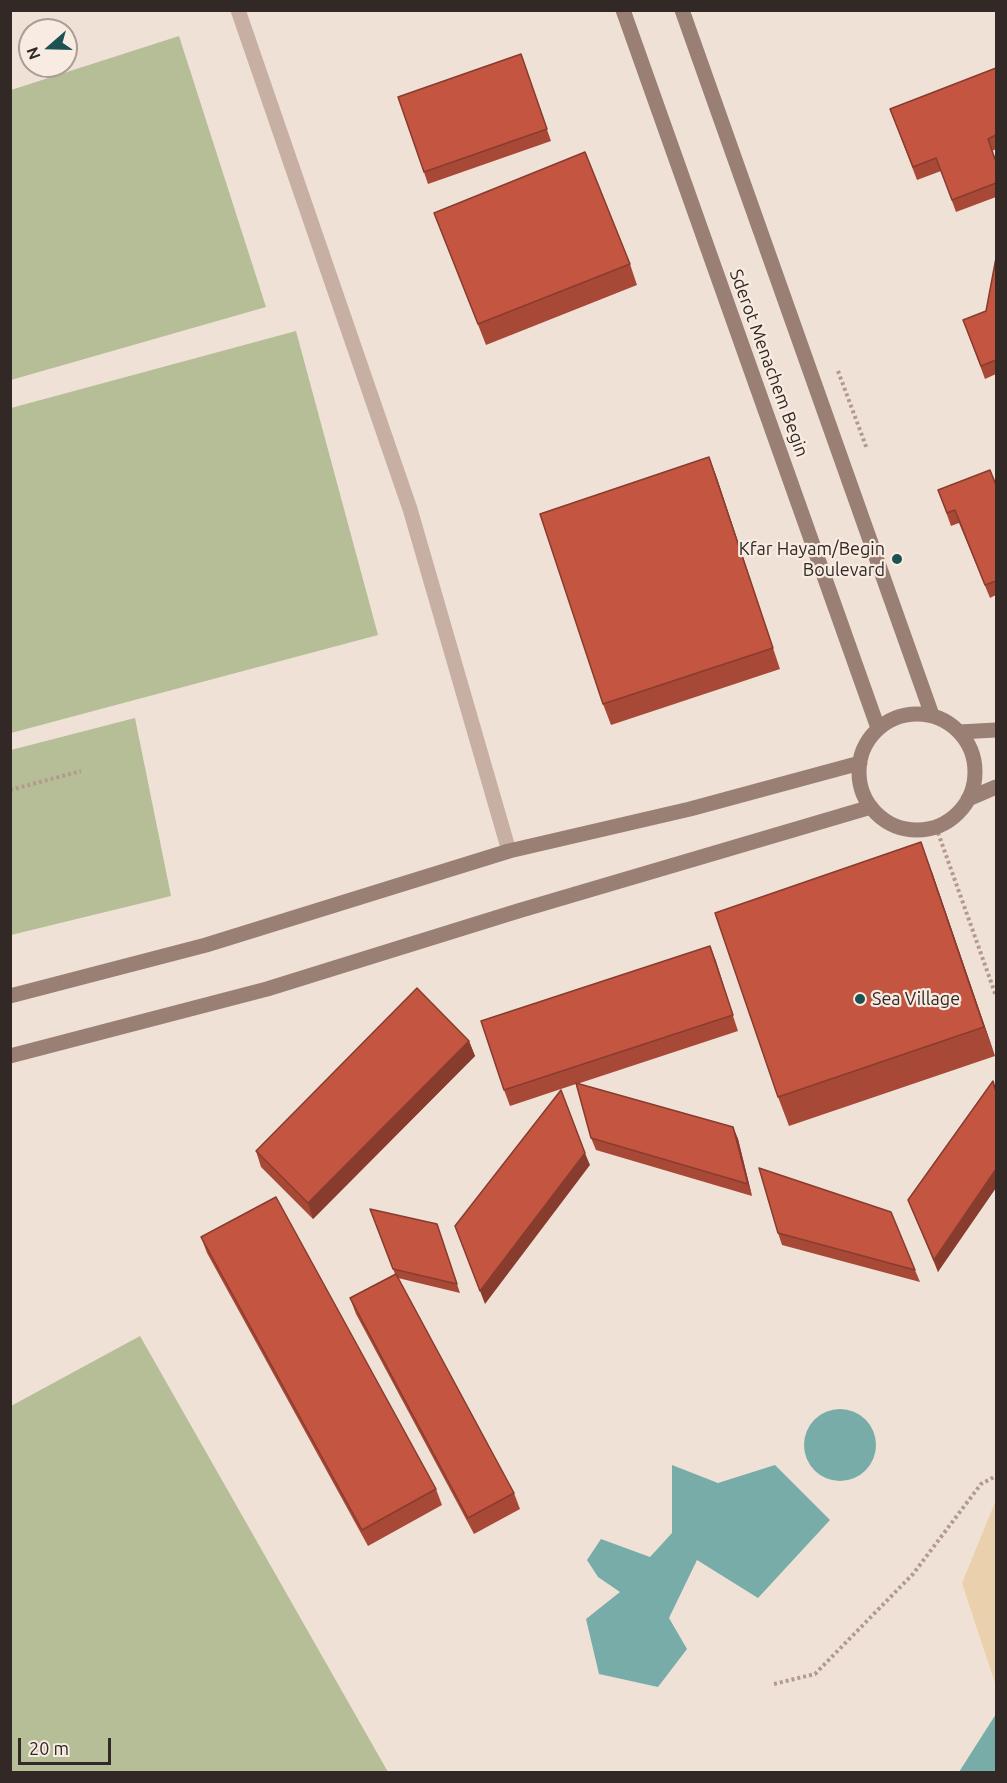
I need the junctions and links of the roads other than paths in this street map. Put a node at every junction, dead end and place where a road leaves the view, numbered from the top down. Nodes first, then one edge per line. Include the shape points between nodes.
1 (238, 10) edge
2 (623, 10) edge
3 (682, 10) edge
4 (932, 716) junction
5 (878, 728) junction
6 (996, 730) edge
7 (959, 732) junction
8 (860, 763) junction
9 (996, 787) edge
10 (968, 799) junction
11 (871, 807) junction
12 (509, 851) junction
13 (10, 996) edge
14 (10, 1056) edge

1 - 12 street via 410,509
2 - 5 street, Sderot Menachem Begin
3 - 4 street, Sderot Menachem Begin
4 - 5 street via 894,718
4 - 7 street
5 - 8 street via 866,744
6 - 7 street
7 - 10 street via 974,759 975,774
8 - 11 street via 864,794
8 - 12 street via 690,809
9 - 10 street
10 - 11 street via 951,819 918,830 884,819
11 - 14 street via 267,989
12 - 13 street via 206,945

